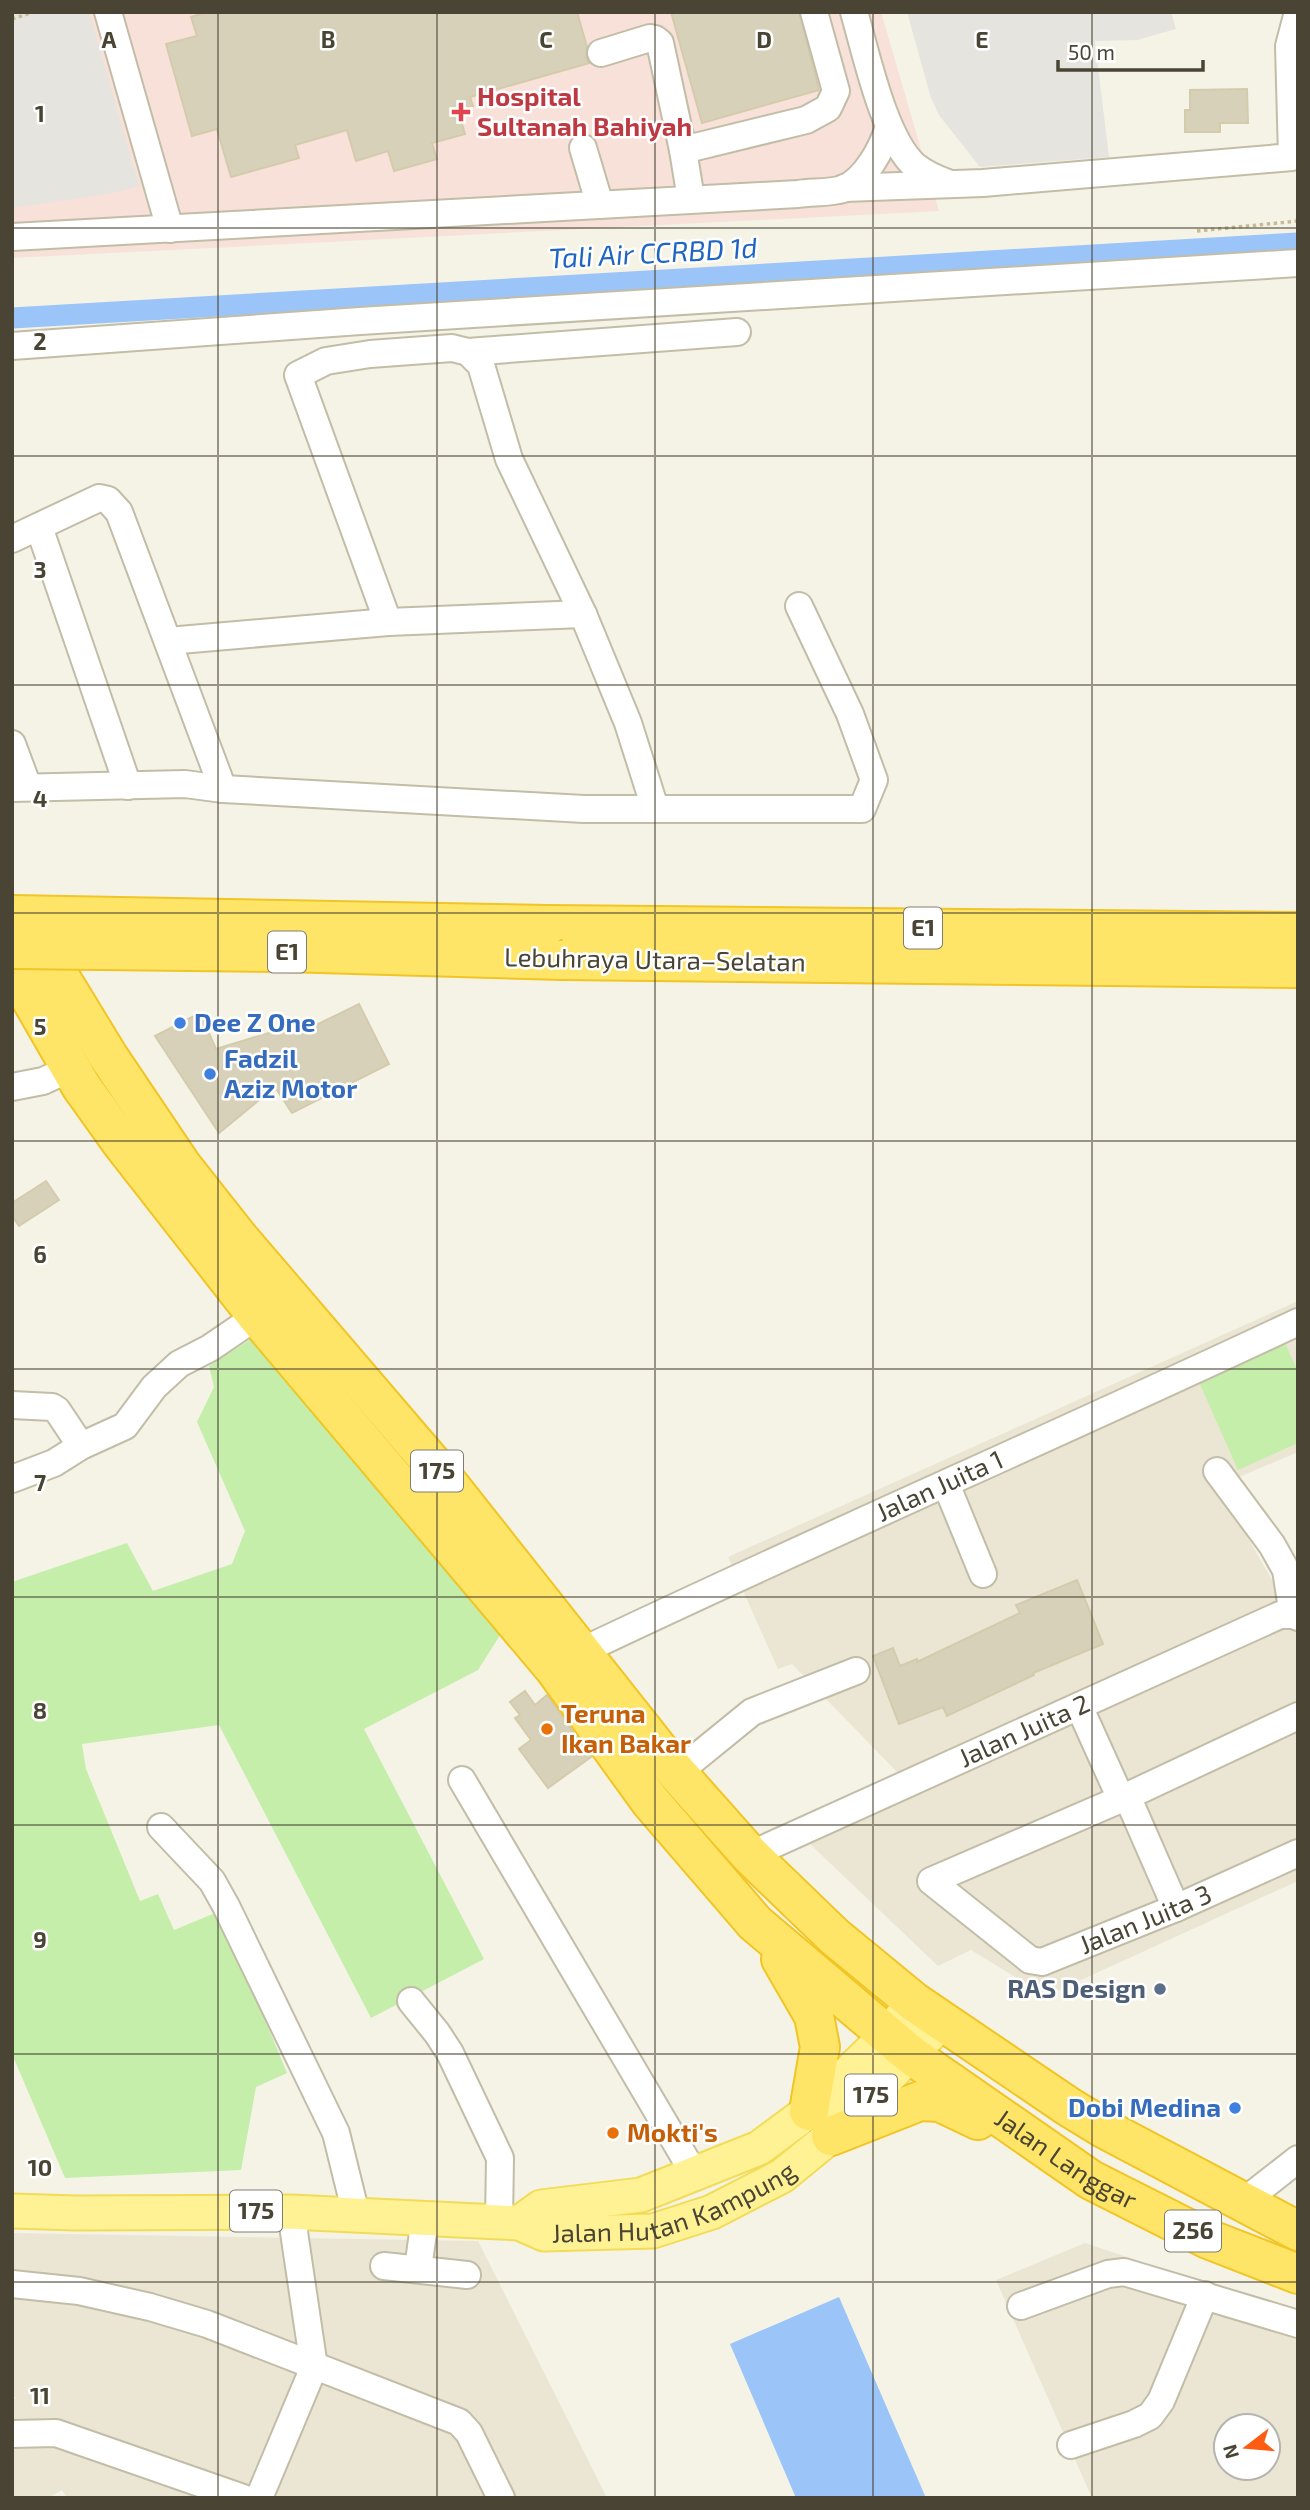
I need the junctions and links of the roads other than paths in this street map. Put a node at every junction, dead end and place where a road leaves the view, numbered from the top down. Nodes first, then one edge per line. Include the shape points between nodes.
1 (108, 12) edge
2 (1298, 12) edge
3 (855, 14) edge
4 (816, 19) edge
5 (601, 53) dead end
6 (888, 127) junction
7 (583, 148) dead end
8 (683, 150) junction
9 (1295, 157) edge
10 (953, 185) junction
11 (844, 188) junction
12 (691, 199) junction
13 (600, 205) junction
14 (170, 229) junction
15 (12, 237) edge
16 (1298, 263) edge
17 (737, 332) dead end
18 (12, 345) edge
19 (468, 352) junction
20 (38, 527) junction
21 (12, 539) edge
22 (799, 606) dead end
23 (583, 614) junction
24 (388, 622) junction
25 (168, 641) junction
26 (12, 744) edge
27 (128, 786) junction
28 (20, 788) edge
29 (223, 789) junction
30 (655, 808) junction
31 (12, 897) edge
32 (12, 915) edge
33 (1298, 933) edge
34 (12, 949) edge
35 (12, 967) edge
36 (1298, 968) edge
37 (71, 1068) junction
38 (12, 1087) edge
39 (257, 1316) junction
40 (1298, 1322) edge
41 (12, 1405) edge
42 (81, 1446) junction
43 (1217, 1471) dead end
44 (12, 1479) edge
45 (946, 1484) junction
46 (983, 1574) dead end
47 (1295, 1616) edge
48 (582, 1651) junction
49 (856, 1671) dead end
50 (1079, 1706) junction
51 (1298, 1716) edge
52 (677, 1773) junction
53 (462, 1780) dead end
54 (1124, 1797) junction
55 (161, 1827) dead end
56 (1298, 1853) edge
57 (750, 1855) junction
58 (1176, 1908) junction
59 (755, 1923) junction
60 (411, 2001) dead end
61 (929, 2011) junction
62 (899, 2045) junction
63 (820, 2123) junction
64 (1298, 2159) edge
65 (695, 2175) junction
66 (1091, 2179) junction
67 (1243, 2202) junction
68 (12, 2211) edge
69 (291, 2212) junction
70 (356, 2214) junction
71 (425, 2218) junction
72 (509, 2222) junction
73 (1298, 2231) edge
74 (384, 2266) dead end
75 (418, 2269) junction
76 (1298, 2274) edge
77 (467, 2275) dead end
78 (12, 2284) edge
79 (1205, 2295) junction
80 (1021, 2306) dead end
81 (1298, 2325) edge
82 (314, 2367) junction
83 (12, 2434) edge
84 (1071, 2445) dead end
85 (243, 2498) edge
86 (259, 2498) edge
87 (501, 2498) edge

1 - 14 street
2 - 9 street via 1289,46
3 - 4 street
3 - 6 street
4 - 8 street via 836,92 828,108 806,120
5 - 8 street via 650,38 660,43
6 - 10 street via 914,165
6 - 11 street via 882,148 866,170
7 - 13 street
8 - 12 street
9 - 10 street
10 - 11 street
11 - 12 street
12 - 13 street
13 - 14 street
14 - 15 street
16 - 18 street
17 - 19 street
19 - 23 street via 481,365 509,459
19 - 24 street via 452,348 370,354 326,361 298,375
20 - 21 street
20 - 25 street via 99,498 108,500 119,512
20 - 27 street
22 - 30 street via 850,714 874,780 862,808
23 - 24 street
23 - 30 street via 628,723
24 - 25 street
25 - 29 street
26 - 28 street
27 - 28 street
27 - 29 street via 185,784
29 - 30 street via 584,809
31 - 48 highway, 175 via 65,988 182,1166 435,1467
32 - 33 highway, Lebuhraya Utara–Selatan / E1, bridge
34 - 36 highway, Lebuhraya Utara–Selatan / E1, bridge
35 - 37 highway, 175
37 - 38 street via 43,1081
37 - 39 highway, 175 via 121,1142
39 - 42 street via 179,1364 154,1387 125,1426
39 - 59 highway, 175 via 554,1668 650,1801
40 - 45 street, Jalan Juita 1
41 - 42 street via 52,1407
42 - 44 street via 54,1463
43 - 47 street via 1286,1570
45 - 46 street
45 - 48 street, Jalan Juita 1
47 - 50 street, Jalan Juita 2 via 1280,1615
48 - 52 highway, 175
49 - 52 street via 752,1712
50 - 54 street
50 - 57 street, Jalan Juita 2
51 - 54 street
52 - 57 highway, 175
53 - 65 street
54 - 58 street
54 - 58 street, Jalan Juita 3 via 931,1881 1030,1960 1042,1962
55 - 70 street via 212,1881 226,1906 336,2133
56 - 58 street, Jalan Juita 3
57 - 61 highway, 175 via 835,1937
59 - 62 highway, 175
59 - 63 highway via 814,2015 820,2047
60 - 72 street via 450,2053 500,2158
61 - 62 main road, Jalan Hutan Kampung / 175
61 - 67 highway, Jalan Langgar / 256 via 1069,2107
62 - 63 main road, Jalan Hutan Kampung / 175
62 - 66 highway, Jalan Langgar / 256
63 - 65 main road, Jalan Hutan Kampung / 175
63 - 66 highway via 919,2101 940,2102 1038,2156
63 - 72 main road, Jalan Hutan Kampung / 175 via 782,2176 712,2212 653,2231 544,2234
64 - 67 street
65 - 72 main road, Jalan Hutan Kampung / 175 via 641,2195 541,2207
66 - 76 highway, Jalan Langgar / 256 via 1208,2239
67 - 73 highway, Jalan Langgar / 256
68 - 69 main road, 175
69 - 70 main road, 175
69 - 82 street
70 - 71 main road, 175
71 - 72 main road, 175
71 - 75 street
74 - 75 street
75 - 77 street
78 - 82 street via 79,2291 150,2307 207,2324
79 - 80 street via 1124,2272
79 - 81 street
79 - 84 street via 1150,2416
82 - 86 street
82 - 87 street via 459,2423
83 - 85 street via 56,2432

